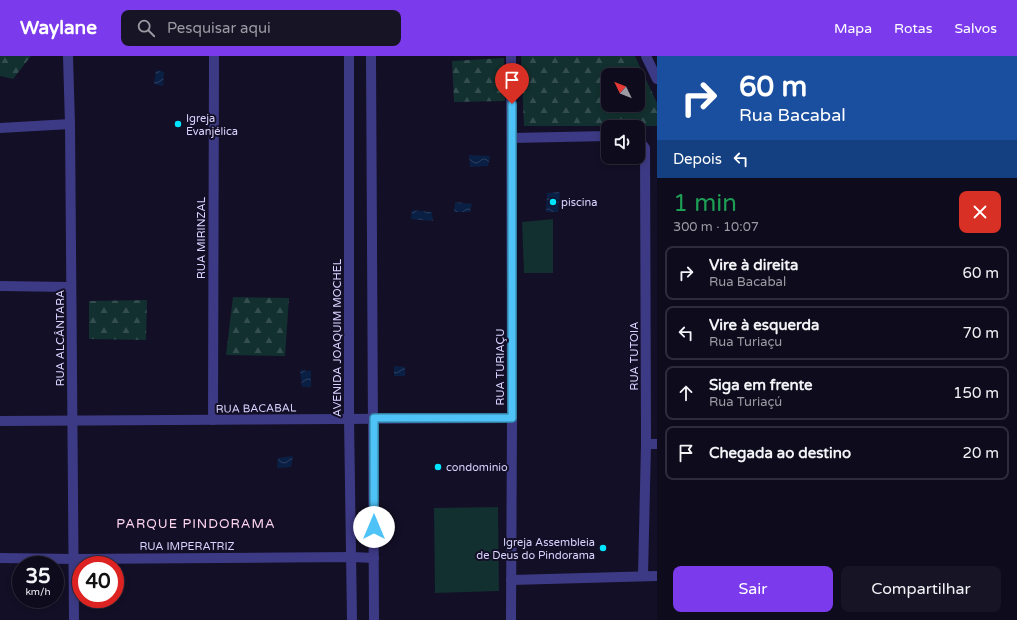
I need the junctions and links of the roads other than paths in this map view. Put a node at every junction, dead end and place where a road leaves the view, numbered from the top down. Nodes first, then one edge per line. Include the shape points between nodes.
1 (68, 56) edge
2 (214, 56) edge
3 (348, 56) edge
4 (371, 56) edge
5 (511, 56) edge
6 (646, 56) edge
7 (657, 79) edge
8 (70, 124) junction
9 (0, 128) edge
10 (601, 136) edge
11 (512, 138) junction
12 (645, 148) edge
13 (0, 286) edge
14 (72, 287) junction
15 (349, 418) junction
16 (374, 418) junction
17 (512, 418) junction
18 (73, 420) junction
19 (213, 420) junction
20 (0, 421) edge
21 (646, 444) junction
22 (657, 444) edge
23 (74, 556) edge
24 (352, 557) junction
25 (0, 558) edge
26 (374, 558) junction
27 (72, 559) edge
28 (124, 559) edge
29 (643, 576) junction
30 (657, 576) edge
31 (511, 580) junction
32 (74, 608) edge
33 (74, 620) edge
34 (352, 620) edge
35 (374, 620) edge
36 (511, 620) edge

1 - 8 street, RUA ALCÂNTARA
2 - 19 street, RUA MIRINZAL
3 - 15 street, AVENIDA JOAQUIM MOCHEL
4 - 16 street
5 - 11 street, RUA TURIAÇU
6 - 7 street
8 - 9 street
8 - 14 street, RUA ALCÂNTARA
10 - 11 street
11 - 17 street, RUA TURIAÇU
12 - 21 street, RUA TUTOIA
13 - 14 street
14 - 18 street, RUA ALCÂNTARA
15 - 16 street, RUA BACABAL
15 - 19 street, RUA BACABAL
15 - 24 street, AVENIDA JOAQUIM MOCHEL
16 - 17 street, RUA BACABAL
16 - 26 street
17 - 31 street, RUA TURIAÇU
18 - 19 street, RUA BACABAL
18 - 20 street, RUA BACABAL
18 - 23 street, RUA ALCÂNTARA
21 - 22 street
21 - 29 street, RUA TUTOIA
24 - 26 street, RUA IMPERATRIZ
24 - 28 street, RUA IMPERATRIZ
24 - 34 street, AVENIDA JOAQUIM MOCHEL
25 - 27 street, RUA IMPERATRIZ
26 - 35 street
29 - 30 street
29 - 31 street
31 - 36 street, RUA TURIAÇU
32 - 33 street, RUA ALCÂNTARA

